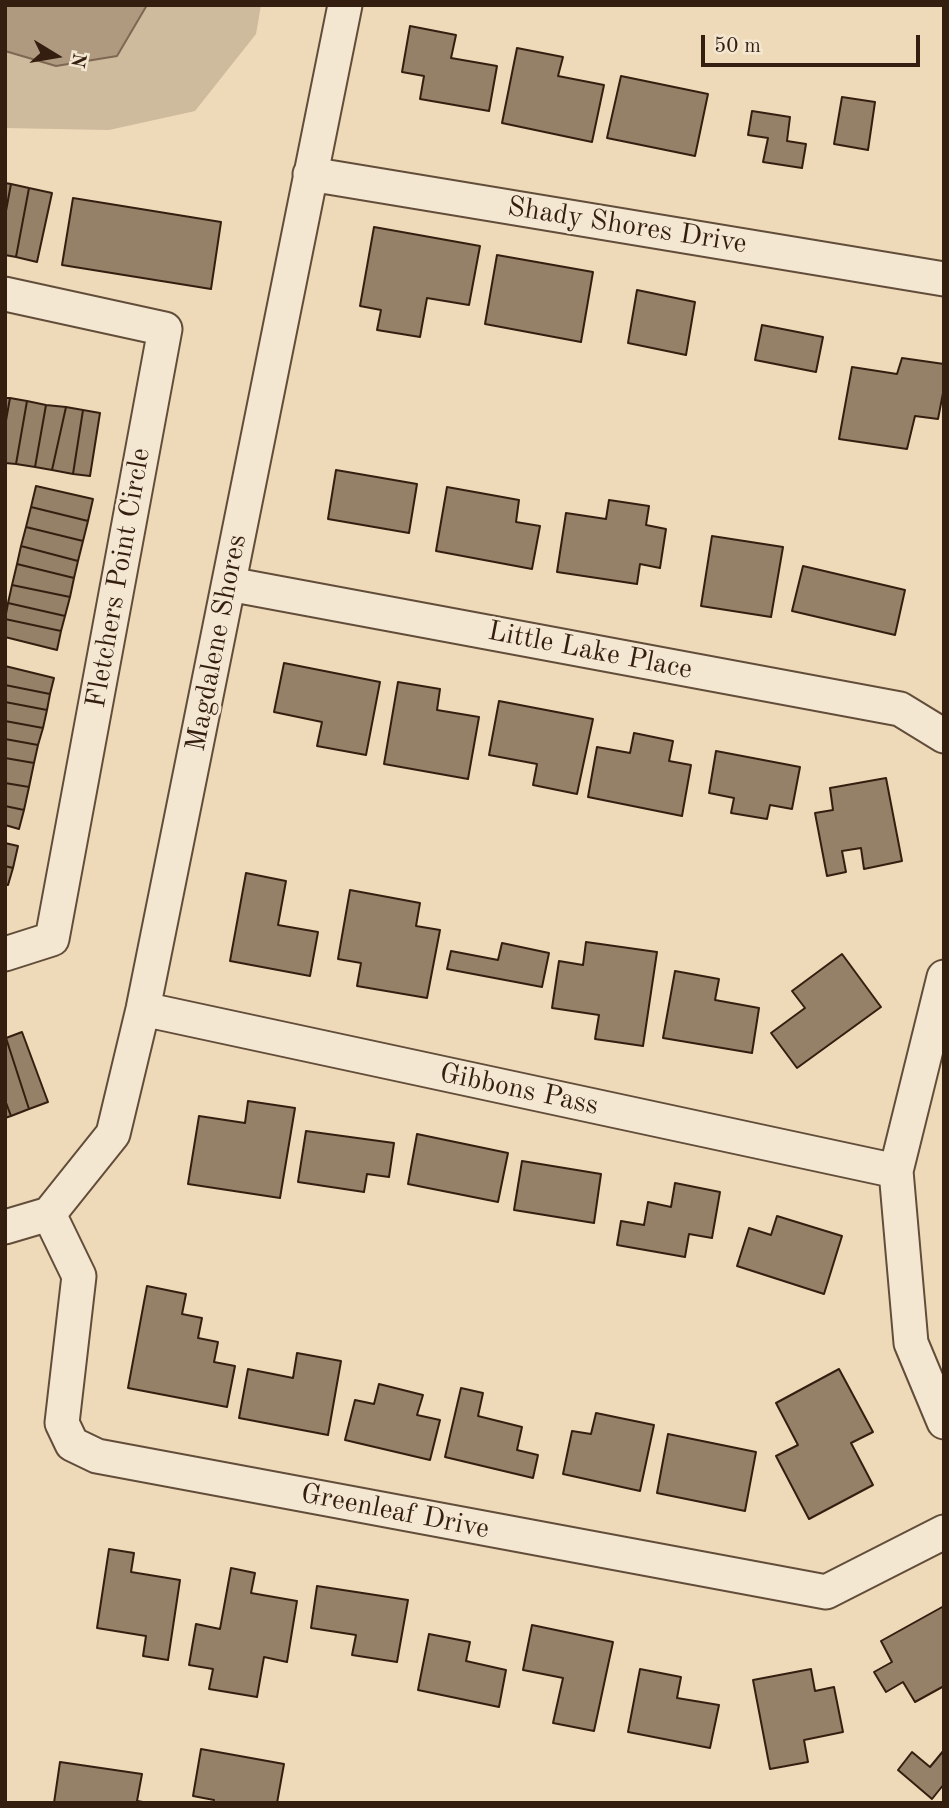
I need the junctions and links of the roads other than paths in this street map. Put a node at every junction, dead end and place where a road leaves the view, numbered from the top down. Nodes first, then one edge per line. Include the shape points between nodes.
1 (345, 5) edge
2 (310, 174) junction
3 (944, 279) edge
4 (5, 294) edge
5 (229, 584) junction
6 (944, 736) edge
7 (5, 954) edge
8 (944, 977) edge
9 (143, 1009) junction
10 (896, 1171) junction
11 (49, 1214) junction
12 (5, 1227) edge
13 (944, 1422) edge
14 (944, 1531) edge

1 - 2 street, Magdalene Shores
2 - 3 street, Shady Shores Drive
2 - 5 street, Magdalene Shores
4 - 7 street, Fletchers Point Circle via 165,329 52,939
5 - 6 street, Little Lake Place via 900,709
5 - 9 street, Magdalene Shores
8 - 10 street
9 - 10 street, Gibbons Pass
9 - 11 street, Magdalene Shores via 113,1134
10 - 13 street via 911,1343
11 - 12 street
11 - 14 street, Greenleaf Drive via 79,1276 62,1423 72,1444 97,1456 826,1592

